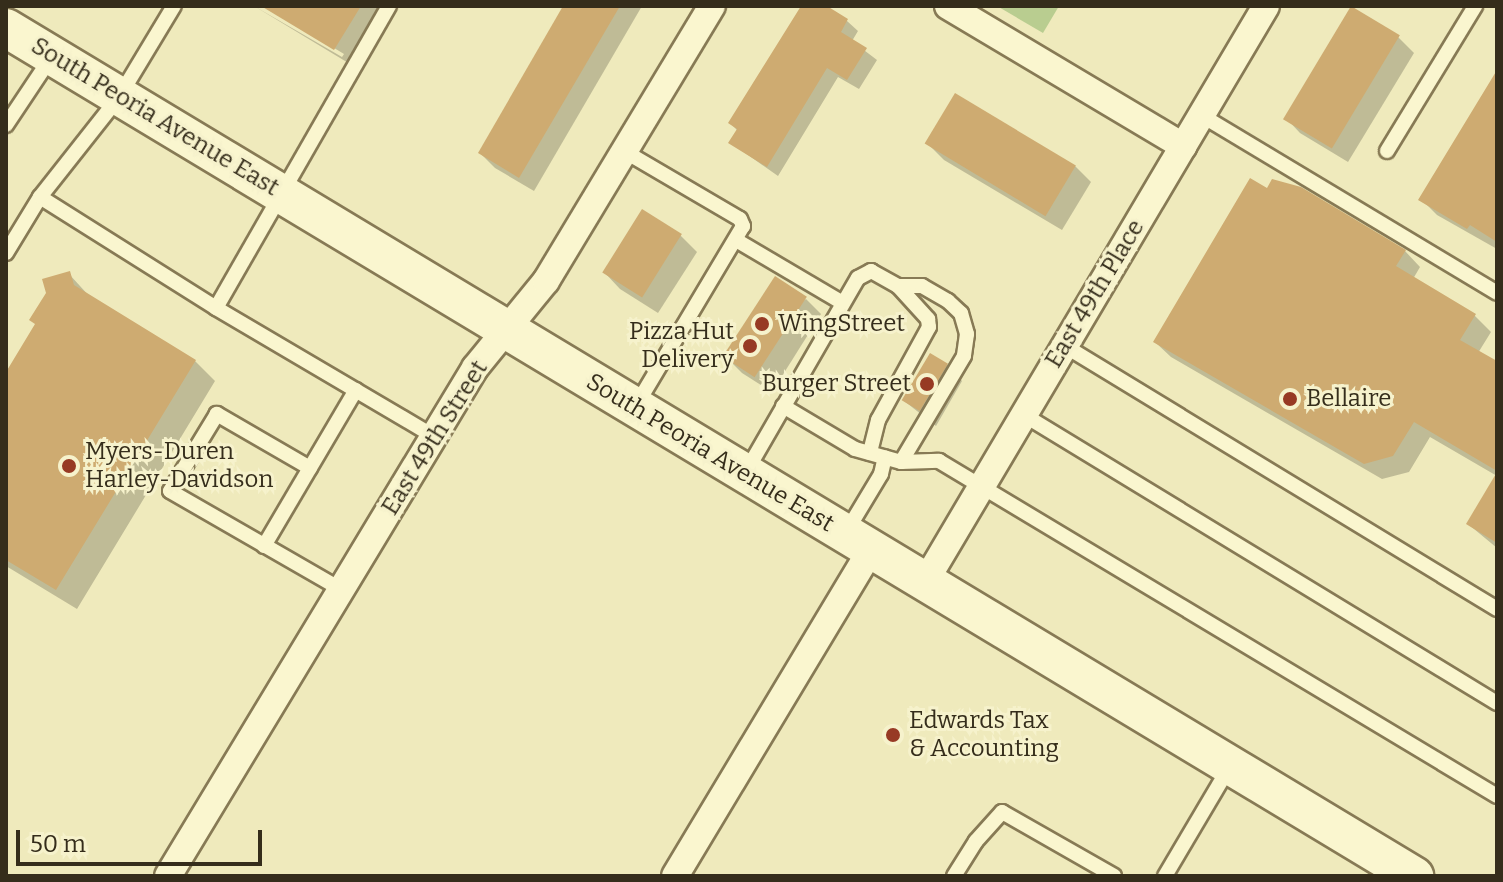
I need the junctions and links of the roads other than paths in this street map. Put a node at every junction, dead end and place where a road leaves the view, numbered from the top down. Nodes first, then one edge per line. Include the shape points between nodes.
1 (389, 6) edge
2 (712, 6) edge
3 (948, 6) edge
4 (1266, 6) edge
5 (1475, 6) edge
6 (170, 7) edge
7 (6, 28) edge
8 (52, 56) junction
9 (119, 97) junction
10 (1201, 115) junction
11 (6, 125) edge
12 (1183, 146) junction
13 (624, 151) junction
14 (1387, 151) dead end
15 (280, 193) junction
16 (40, 197) junction
17 (736, 240) junction
18 (6, 253) edge
19 (898, 286) junction
20 (1497, 293) edge
21 (843, 303) junction
22 (216, 308) junction
23 (505, 331) junction
24 (1065, 346) junction
25 (356, 390) junction
26 (783, 406) junction
27 (634, 408) junction
28 (1024, 415) junction
29 (435, 437) junction
30 (878, 455) junction
31 (901, 462) junction
32 (310, 468) junction
33 (745, 474) junction
34 (982, 487) junction
35 (858, 542) junction
36 (264, 546) junction
37 (925, 582) junction
38 (342, 590) junction
39 (1497, 609) edge
40 (1497, 703) edge
41 (1230, 765) junction
42 (1497, 796) edge
43 (168, 876) edge
44 (675, 876) edge
45 (954, 876) edge
46 (1114, 876) edge
47 (1165, 876) edge
48 (1414, 876) edge

1 - 15 lane
2 - 13 street, East 49th Street
3 - 12 street
4 - 10 street, East 49th Place
5 - 14 lane
6 - 9 lane
7 - 8 main road, South Peoria Avenue East
8 - 9 main road, South Peoria Avenue East
8 - 11 lane
9 - 15 main road, South Peoria Avenue East
9 - 16 lane
10 - 12 street, East 49th Place
10 - 20 lane
12 - 24 street, East 49th Place
13 - 17 lane via 740,219 743,226
13 - 23 street, East 49th Street via 546,281
15 - 22 lane
15 - 23 main road, South Peoria Avenue East
16 - 18 lane
16 - 22 lane
17 - 21 lane
17 - 27 lane
19 - 21 lane via 871,271 864,273
19 - 30 lane via 928,319 929,327 878,420
19 - 31 lane via 922,286 948,301 961,313 967,334 964,356
21 - 26 lane
22 - 25 lane
23 - 27 main road, South Peoria Avenue East
23 - 29 street, East 49th Street via 475,368
24 - 28 street, East 49th Place
24 - 39 lane
25 - 29 lane
25 - 32 lane
26 - 30 lane via 855,449
26 - 33 lane
27 - 33 main road, South Peoria Avenue East
28 - 34 street, East 49th Place
28 - 40 lane
29 - 38 street, East 49th Street
30 - 31 lane
30 - 35 lane via 881,474
31 - 34 lane via 939,461
32 - 36 lane
32 - 36 lane via 217,414 170,491
33 - 35 main road, South Peoria Avenue East
34 - 37 street, East 49th Place
34 - 42 lane
35 - 37 main road, South Peoria Avenue East
35 - 44 street
36 - 38 lane
37 - 41 main road, South Peoria Avenue East
38 - 43 street, East 49th Street
41 - 47 lane
41 - 48 main road, South Peoria Avenue East
45 - 46 lane via 1002,812

